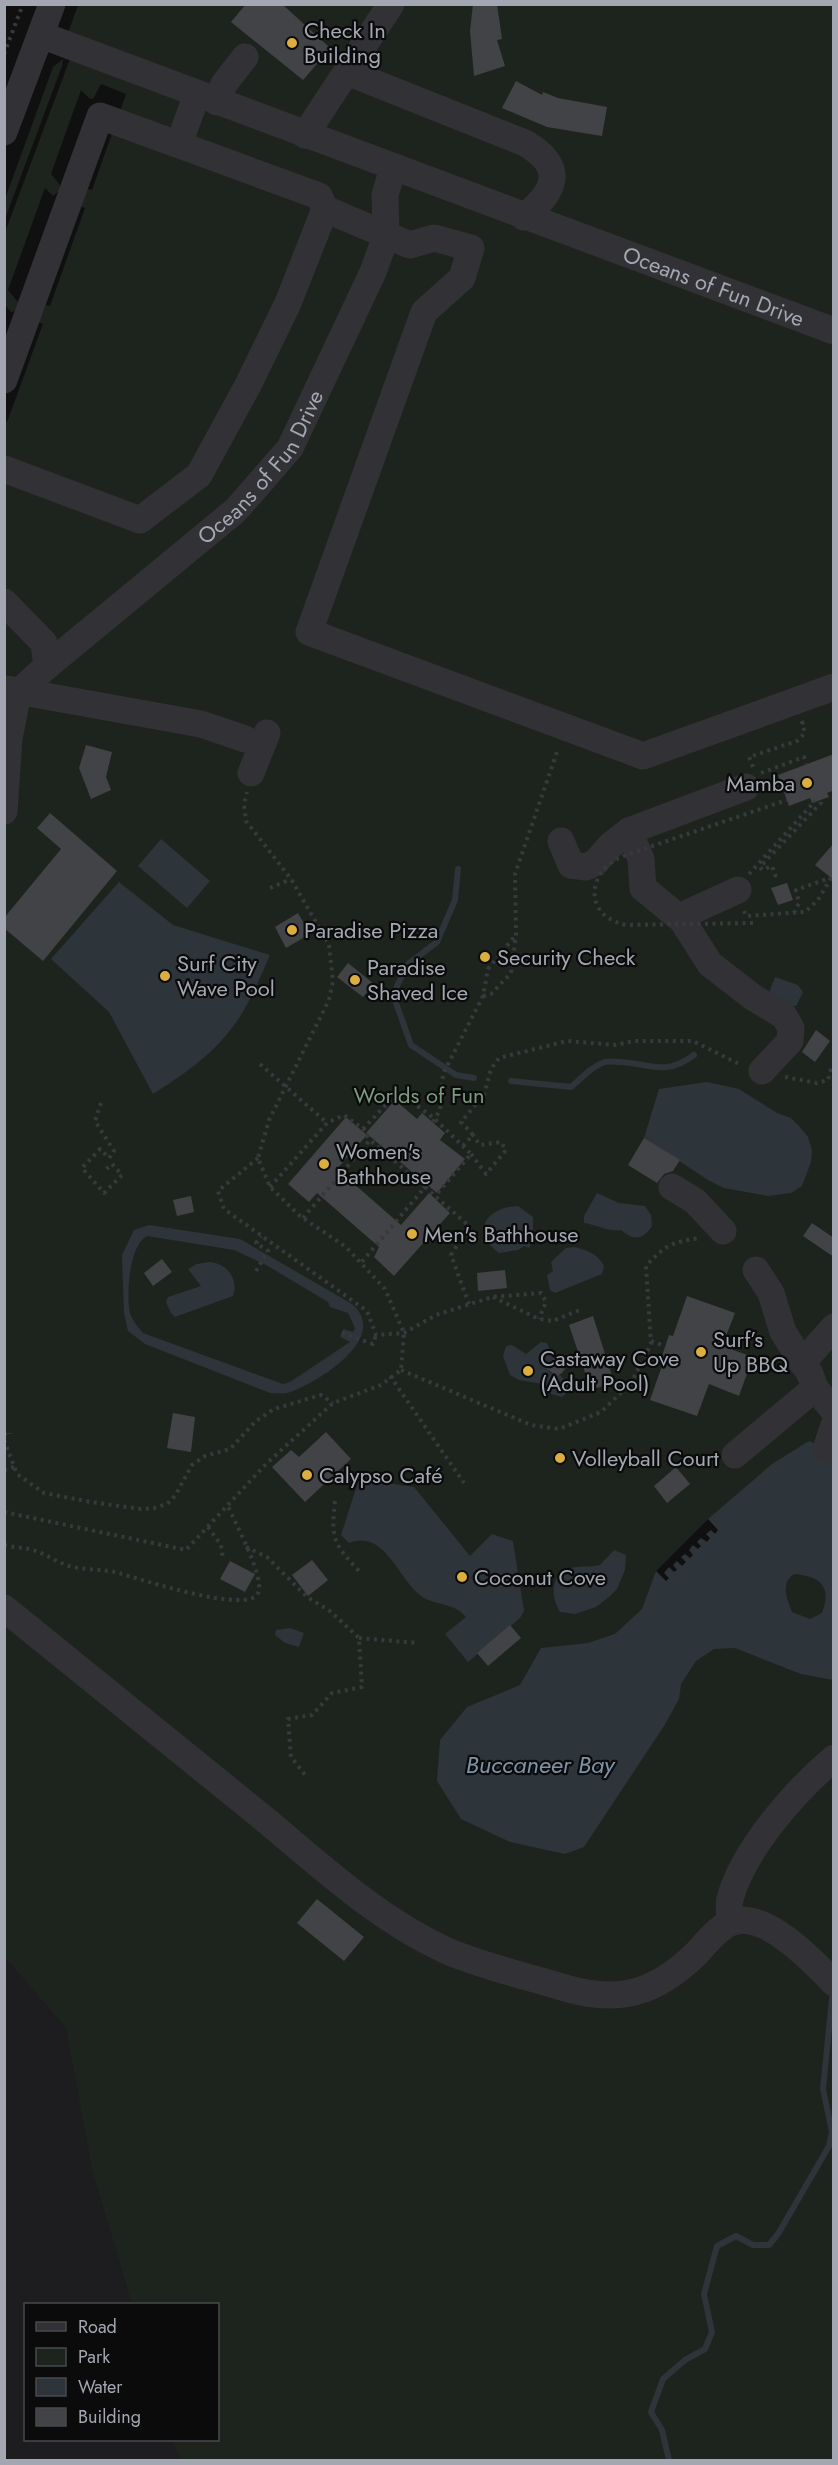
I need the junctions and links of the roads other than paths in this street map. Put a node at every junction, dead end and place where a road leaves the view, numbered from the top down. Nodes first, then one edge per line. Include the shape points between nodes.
1 (52, 4) edge
2 (382, 8) edge
3 (41, 35) junction
4 (245, 57) dead end
5 (347, 72) junction
6 (207, 98) junction
7 (4, 132) edge
8 (305, 135) junction
9 (179, 144) junction
10 (393, 168) junction
11 (325, 209) junction
12 (524, 217) junction
13 (386, 236) junction
14 (834, 331) edge
15 (4, 380) edge
16 (4, 469) edge
17 (4, 602) edge
18 (47, 666) junction
19 (834, 687) edge
20 (11, 691) edge
21 (251, 773) road end
22 (746, 787) dead end
23 (4, 810) edge
24 (629, 831) junction
25 (561, 841) dead end
26 (738, 890) road end
27 (679, 917) junction
28 (762, 1071) dead end
29 (672, 1187) dead end
30 (715, 1234) road end
31 (756, 1270) dead end
32 (834, 1328) edge
33 (802, 1363) junction
34 (815, 1388) junction
35 (834, 1411) edge
36 (735, 1455) dead end
37 (4, 1608) edge
38 (834, 1758) edge
39 (730, 1922) junction
40 (829, 1978) edge

1 - 3 street
2 - 5 street
3 - 6 street, Oceans of Fun Drive
3 - 7 street
4 - 6 street
5 - 8 street
5 - 12 street via 544,154 552,185 543,202
6 - 8 street, Oceans of Fun Drive
6 - 9 street
8 - 10 street, Oceans of Fun Drive
9 - 11 street via 319,196
9 - 15 street via 100,116
10 - 12 street, Oceans of Fun Drive
10 - 13 street, Oceans of Fun Drive via 385,195
11 - 13 street
11 - 16 street via 288,303 199,475 140,520
12 - 14 street, Oceans of Fun Drive
13 - 18 street, Oceans of Fun Drive via 373,272 290,448 270,474 236,510
13 - 19 street via 410,245 434,238 471,248 462,278 424,312 309,632 643,756
17 - 18 street via 44,643
18 - 20 street, Oceans of Fun Drive
20 - 21 street via 256,736
20 - 23 street
22 - 24 street
24 - 25 street via 586,867 571,865
24 - 27 street via 641,860 643,888
26 - 27 street
27 - 28 street via 710,964 784,1016 791,1028 790,1041
29 - 30 street via 695,1202
31 - 33 street via 771,1293 783,1332
32 - 33 street
33 - 34 street
34 - 35 street
34 - 36 street
37 - 39 street via 375,1910 446,1951 568,1989 628,1995 654,1987 687,1963
38 - 39 street via 810,1779 744,1866 729,1901
39 - 40 street via 748,1920 777,1932

